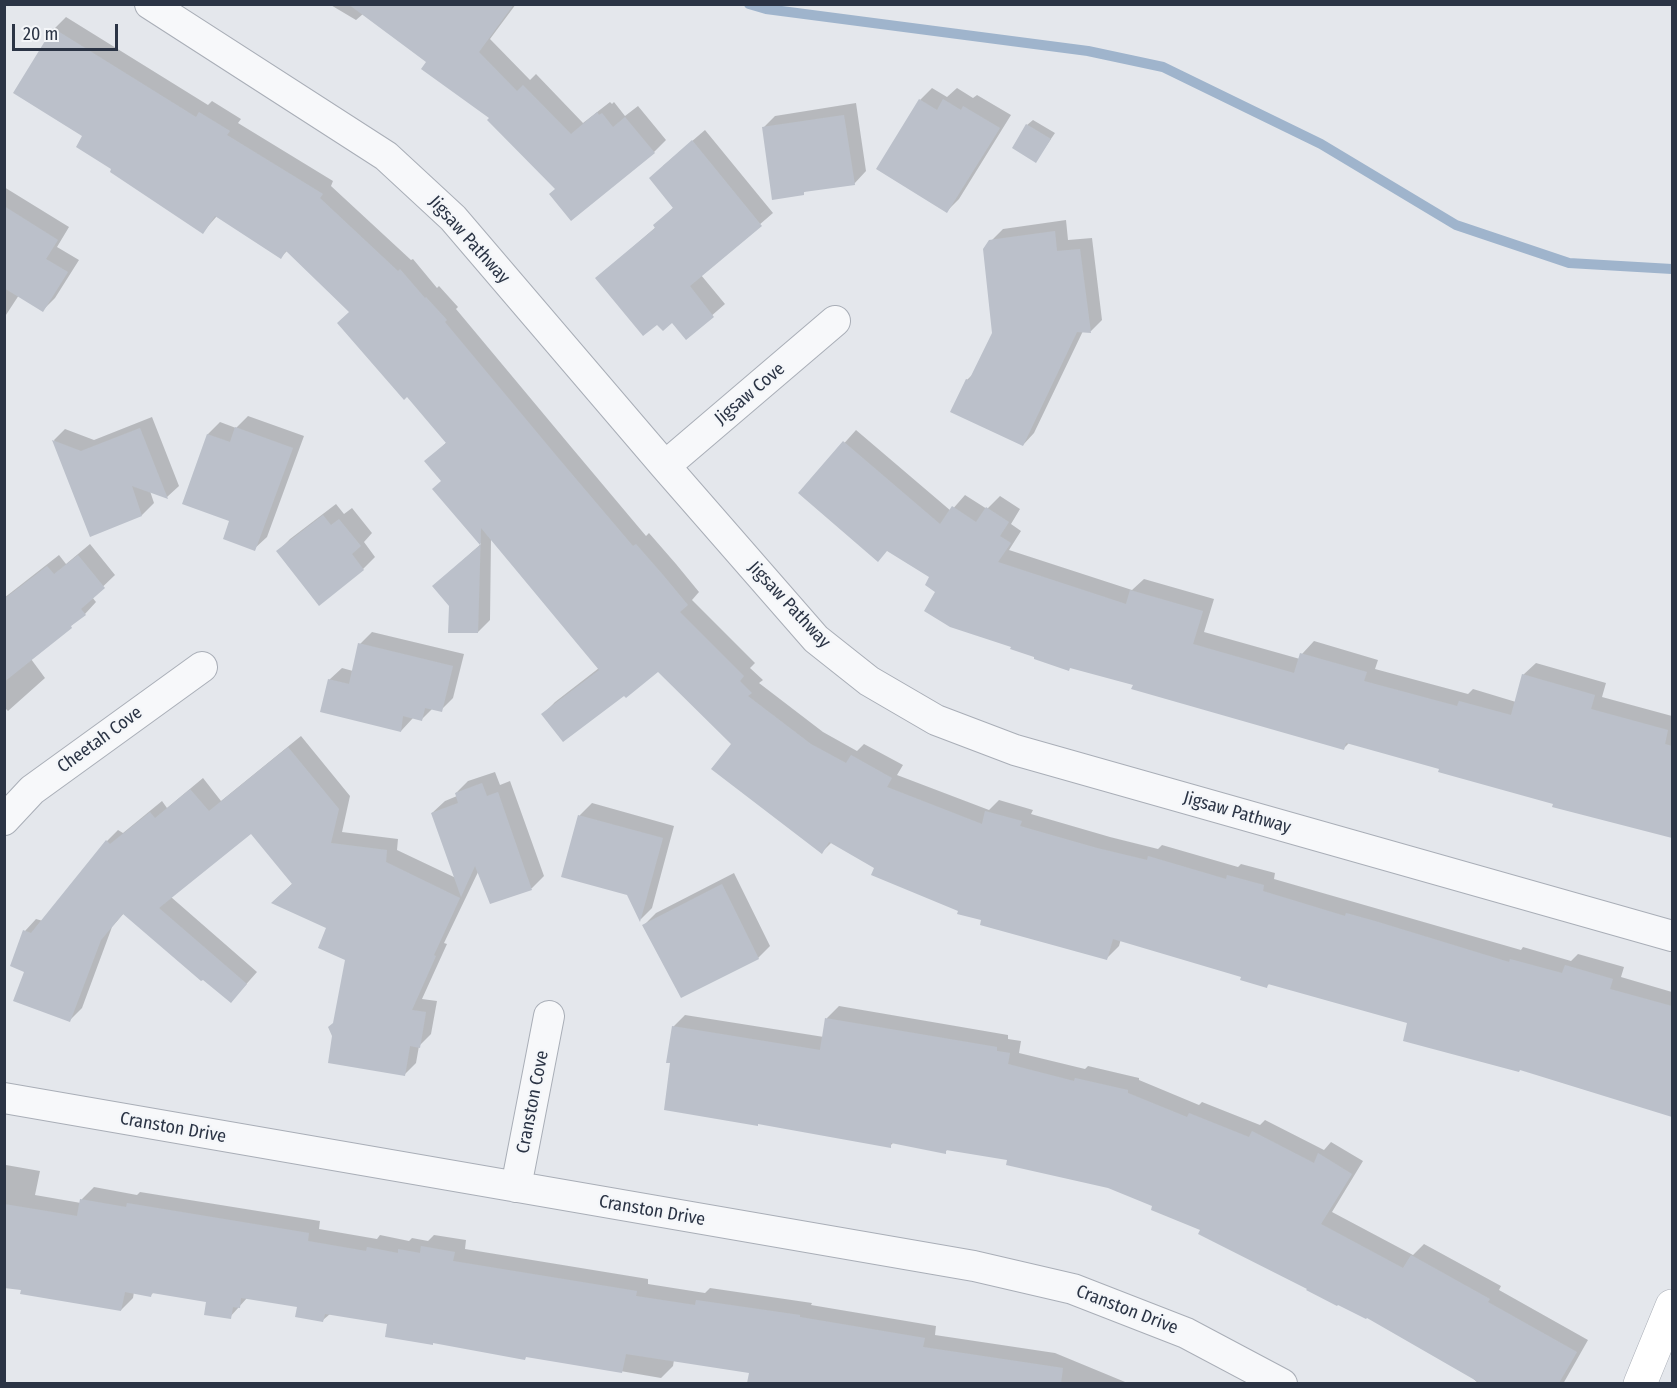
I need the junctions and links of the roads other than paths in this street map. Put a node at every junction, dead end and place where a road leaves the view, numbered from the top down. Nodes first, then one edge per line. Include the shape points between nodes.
1 (150, 4) edge
2 (835, 321) dead end
3 (664, 466) junction
4 (202, 667) dead end
5 (4, 820) edge
6 (1672, 936) edge
7 (549, 1016) dead end
8 (4, 1098) edge
9 (516, 1187) junction
10 (1672, 1306) edge
11 (1282, 1383) edge
12 (1640, 1383) edge

1 - 3 street, Jigsaw Pathway via 386,156 453,218
2 - 3 street, Jigsaw Cove
3 - 6 street, Jigsaw Pathway via 816,639 869,681 936,720 1015,750
4 - 5 street, Cheetah Cove via 32,790
7 - 9 street, Cranston Cove
8 - 9 street, Cranston Drive
9 - 11 street, Cranston Drive via 974,1266 1073,1288 1186,1333
10 - 12 street

